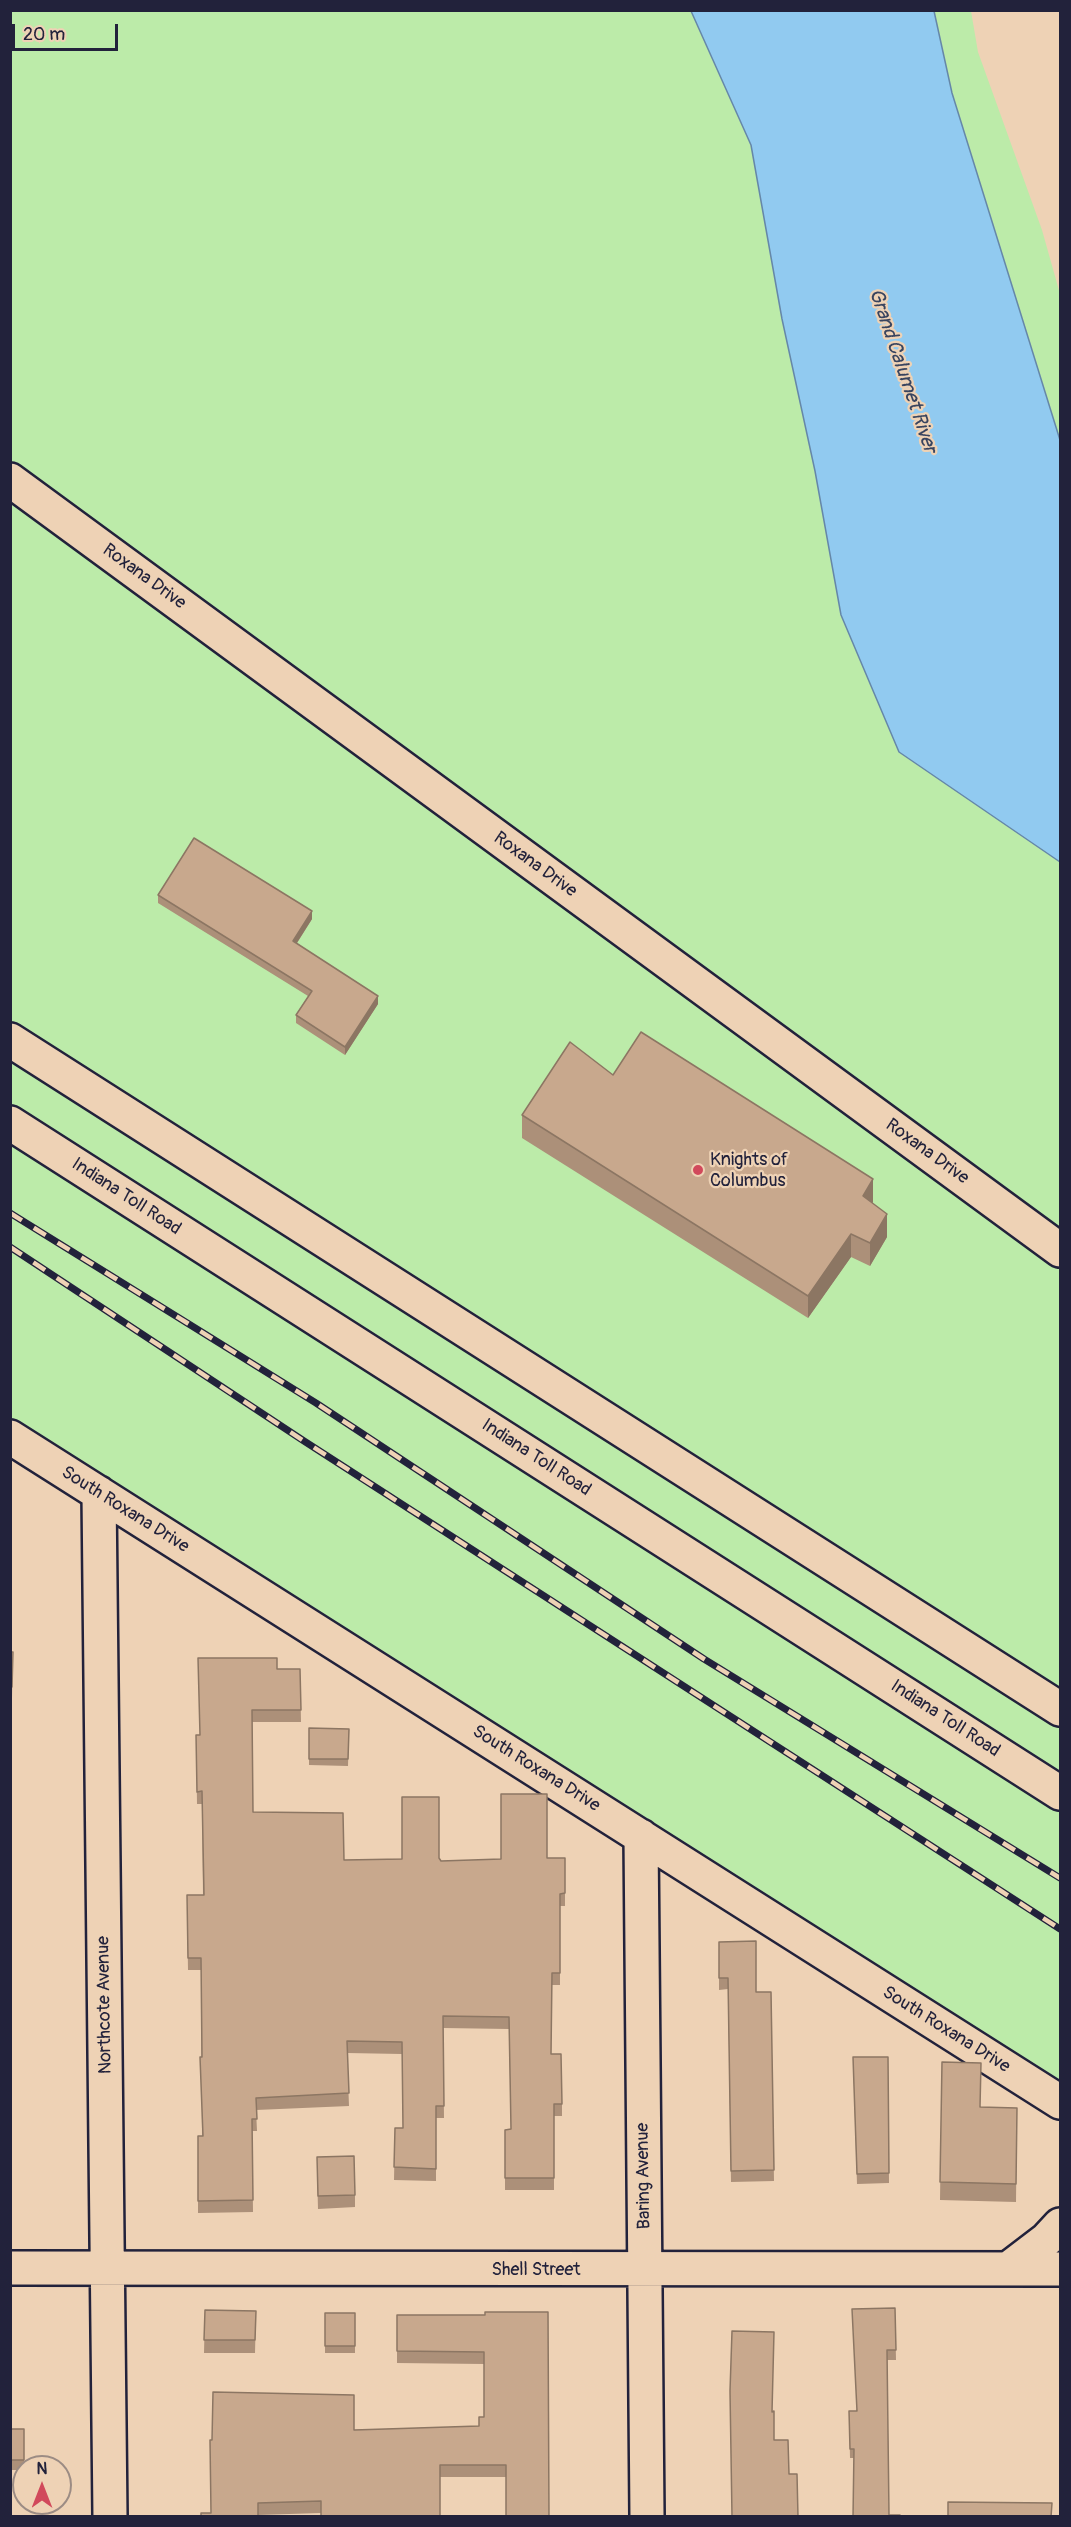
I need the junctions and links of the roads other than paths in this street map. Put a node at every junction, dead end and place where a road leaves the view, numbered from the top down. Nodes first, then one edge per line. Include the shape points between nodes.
1 (10, 480) edge
2 (10, 1040) edge
3 (10, 1123) edge
4 (1060, 1250) edge
5 (10, 1437) edge
6 (99, 1493) junction
7 (1060, 1708) edge
8 (1060, 1793) edge
9 (640, 1836) junction
10 (1059, 2104) edge
11 (1060, 2225) edge
12 (10, 2268) edge
13 (1009, 2268) junction
14 (108, 2269) junction
15 (1060, 2269) edge
16 (645, 2270) junction
17 (110, 2517) edge
18 (647, 2517) edge

1 - 4 main road, Roxana Drive
2 - 7 main road
3 - 8 main road, Indiana Toll Road
5 - 6 main road, South Roxana Drive
6 - 9 main road, South Roxana Drive
6 - 14 main road, Northcote Avenue
9 - 10 main road, South Roxana Drive
9 - 16 main road, Baring Avenue
11 - 13 main road
12 - 14 main road, Shell Street
13 - 15 main road, Shell Street
13 - 16 main road, Shell Street
14 - 16 main road, Shell Street
14 - 17 main road, Northcote Avenue
16 - 18 main road, Baring Avenue

